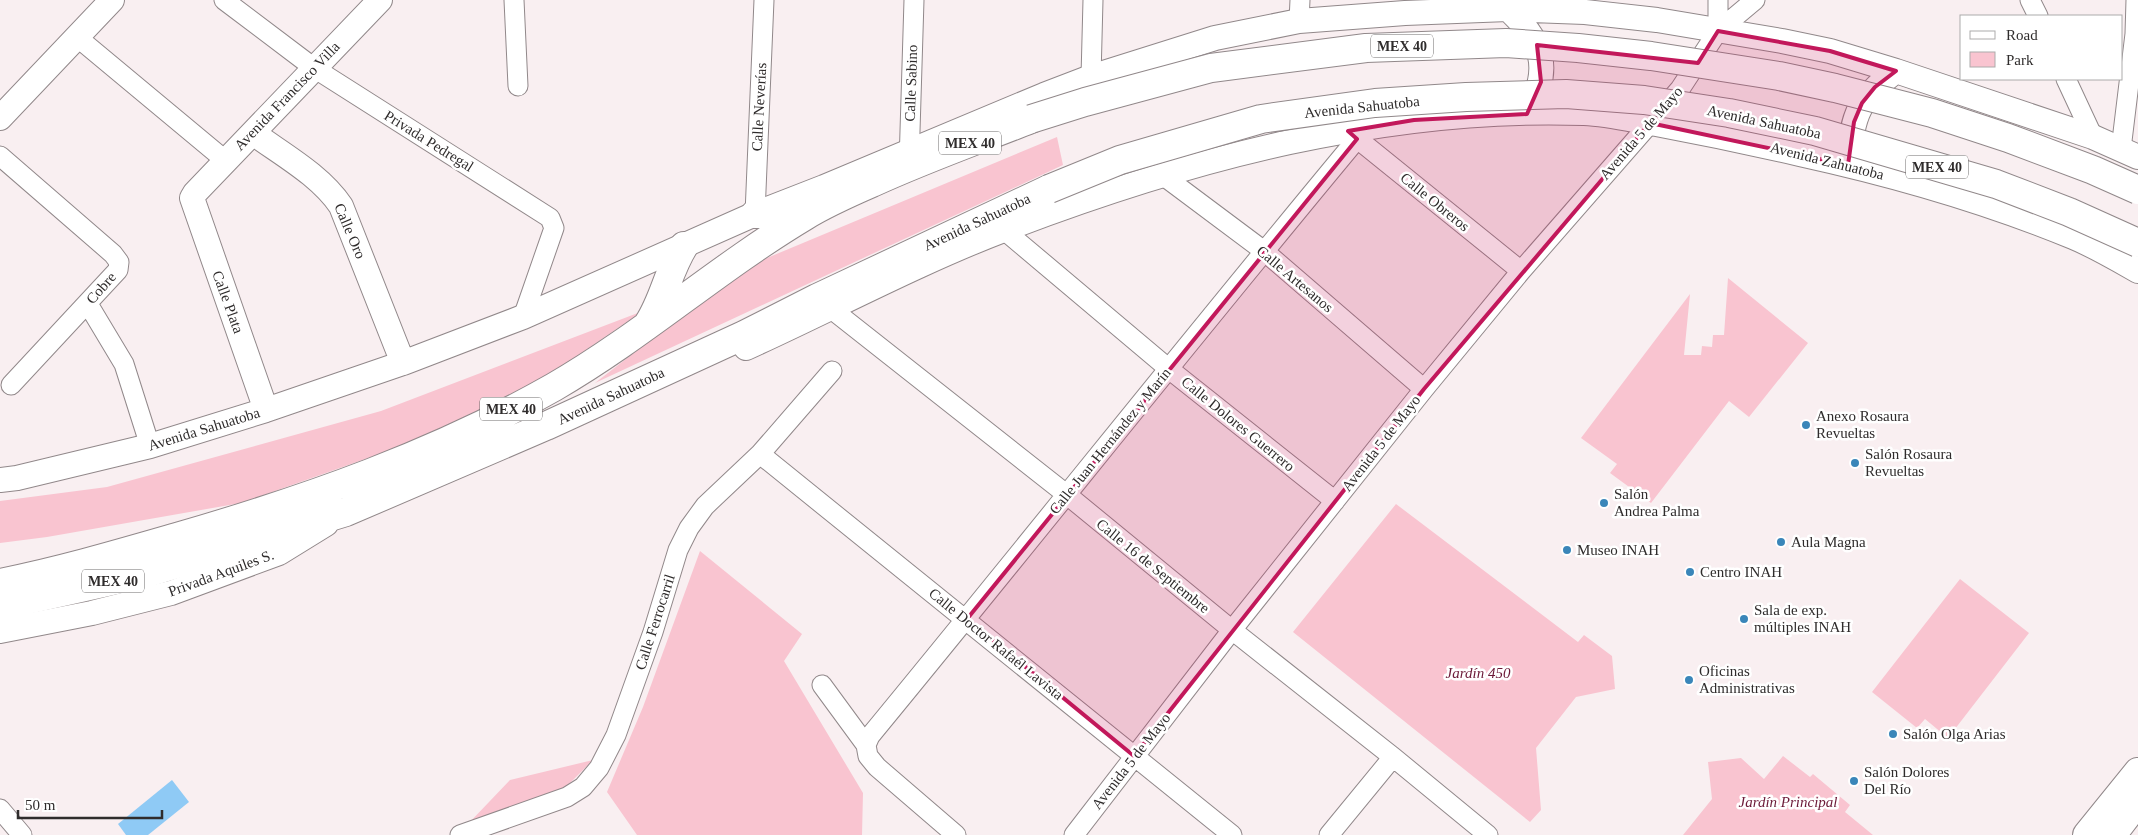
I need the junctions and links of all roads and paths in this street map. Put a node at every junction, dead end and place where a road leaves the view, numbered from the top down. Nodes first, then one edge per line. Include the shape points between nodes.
1 (112, 0) edge
2 (224, 0) edge
3 (380, 0) edge
4 (514, 0) edge
5 (764, 0) edge
6 (914, 0) edge
7 (1093, 0) edge
8 (1718, 0) edge
9 (1755, 0) edge
10 (2030, 0) edge
11 (2136, 0) edge
12 (1508, 5) edge
13 (1299, 10) edge
14 (2038, 15) edge
15 (1718, 31) junction
16 (2136, 34) edge
17 (77, 37) junction
18 (314, 68) junction
19 (1896, 71) junction
20 (1092, 77) junction
21 (2066, 80) edge
22 (518, 86) dead end
23 (1527, 114) junction
24 (0, 118) edge
25 (1650, 123) junction
26 (253, 133) junction
27 (1353, 135) junction
28 (2094, 137) junction
29 (2129, 153) edge
30 (0, 156) edge
31 (909, 159) junction
32 (226, 161) junction
33 (1848, 165) junction
34 (1161, 174) junction
35 (2138, 190) edge
36 (195, 193) joint
37 (754, 214) junction
38 (807, 214) junction
39 (1004, 230) junction
40 (2138, 243) edge
41 (684, 246) junction
42 (1264, 251) junction
43 (2138, 271) edge
44 (1522, 272) junction
45 (88, 304) junction
46 (824, 304) junction
47 (523, 317) junction
48 (645, 328) junction
49 (403, 363) junction
50 (1169, 369) junction
51 (832, 371) dead end
52 (11, 385) dead end
53 (1424, 389) junction
54 (266, 410) junction
55 (150, 446) junction
56 (760, 454) junction
57 (0, 480) edge
58 (1066, 494) junction
59 (1335, 501) junction
60 (346, 512) junction
61 (219, 538) junction
62 (0, 583) edge
63 (0, 606) edge
64 (966, 619) junction
65 (1232, 630) junction
66 (0, 631) edge
67 (822, 686) dead end
68 (866, 745) junction
69 (1134, 756) junction
70 (1393, 757) junction
71 (2138, 772) edge
72 (2138, 801) edge
73 (0, 809) edge
74 (22, 835) edge
75 (460, 835) edge
76 (956, 835) edge
77 (1074, 835) edge
78 (1232, 835) edge
79 (1329, 835) edge
80 (1488, 835) edge
81 (2087, 835) edge
82 (2112, 835) edge

1 - 17 street
2 - 18 street, Privada Pedregal
3 - 18 street, Avenida Francisco Villa
4 - 22 street
5 - 37 street, Calle Neverías
6 - 31 street, Calle Sabino
7 - 20 street
8 - 15 street
9 - 15 street
10 - 14 street
11 - 16 street
12 - 13 street, Avenida Sahuatoba via 1406,13
12 - 15 street, Avenida Sahuatoba via 1657,20
12 - 23 street via 1532,35 1541,59 1541,82
13 - 20 street, Avenida Sahuatoba
15 - 19 street via 1830,51
15 - 25 street, Avenida 5 de Mayo via 1680,89
16 - 29 street
17 - 24 street
17 - 32 street
18 - 26 street, Avenida Francisco Villa
18 - 47 street, Privada Pedregal via 550,218 554,228
19 - 28 street
19 - 33 street via 1875,87 1862,103 1854,122
20 - 31 street, Avenida Sahuatoba
21 - 28 street
23 - 25 street, Avenida Sahuatoba via 1585,114
23 - 27 street, Avenida Sahuatoba via 1414,120
25 - 33 street, Avenida Zahuatoba
25 - 44 street, Avenida 5 de Mayo
26 - 32 street, Avenida Francisco Villa
26 - 49 street, Calle Oro via 321,183 342,206
27 - 34 street, Avenida Sahuatoba via 1295,142
27 - 42 street, Calle Juan Hernández y Marín
27 - 44 street, Calle Obreros
28 - 29 street
30 - 45 street, Cobre via 114,254 119,262 118,270
31 - 35 main road, Avenida Sahuatoba / MEX 40, bridge via 1085,102 1211,68 1366,48 1515,44 1651,56 1835,88 1932,113 2008,138
31 - 37 street, Avenida Sahuatoba
31 - 38 main road, MEX 40
32 - 36 street, Avenida Francisco Villa
33 - 43 street, Avenida Zahuatoba via 1999,210 2075,238
34 - 39 street, Avenida Sahuatoba
34 - 42 street, Calle Artesanos
36 - 54 street, Calle Plata via 193,204
37 - 38 main road
37 - 41 street, Avenida Sahuatoba
38 - 48 main road, MEX 40
39 - 46 street, Avenida Sahuatoba
39 - 50 street, Calle Dolores Guerrero
40 - 46 main road, Avenida Sahuatoba / MEX 40, bridge via 1996,184 1815,131 1644,100 1566,94 1466,97 1376,103 1262,119 1120,160 1049,189
41 - 47 street, Avenida Sahuatoba
41 - 48 main road
42 - 50 street, Calle Juan Hernández y Marín
42 - 53 street, Calle Artesanos
44 - 53 street, Avenida 5 de Mayo
45 - 52 street, Cobre
45 - 55 street via 124,364
46 - 58 street, Calle 16 de Septiembre
46 - 60 main road, Avenida Sahuatoba / MEX 40 via 744,335 555,422
47 - 49 street, Avenida Sahuatoba
48 - 61 main road, MEX 40 via 554,387 452,440
49 - 54 street, Avenida Sahuatoba
50 - 58 street, Calle Juan Hernández y Marín
50 - 59 street, Calle Dolores Guerrero
51 - 56 street, Calle Ferrocarril
53 - 59 street, Avenida 5 de Mayo
54 - 55 street, Avenida Sahuatoba
55 - 57 street, Avenida Sahuatoba
56 - 64 street, Calle Doctor Rafaél Lavista
56 - 75 street, Calle Ferrocarril via 705,506 689,528 678,550 616,734 600,768 583,787 567,797
58 - 64 street, Calle Juan Hernández y Marín
58 - 65 street, Calle 16 de Septiembre
59 - 65 street, Avenida 5 de Mayo
60 - 61 main road, MEX 40
60 - 66 street, Privada Aquiles S. via 279,553 170,593 92,613
61 - 62 main road, MEX 40
61 - 63 main road, MEX 40 via 147,573
64 - 68 street, Calle Juan Hernández y Marín
64 - 69 street, Calle Doctor Rafaél Lavista
65 - 69 street, Avenida 5 de Mayo
65 - 70 street, Calle 16 de Septiembre
67 - 68 street
68 - 76 street via 868,756 877,767
69 - 77 street, Avenida 5 de Mayo
69 - 78 street, Calle Doctor Rafaél Lavista
70 - 79 street
70 - 80 street, Calle 16 de Septiembre
71 - 81 main road
72 - 82 main road
73 - 74 street

